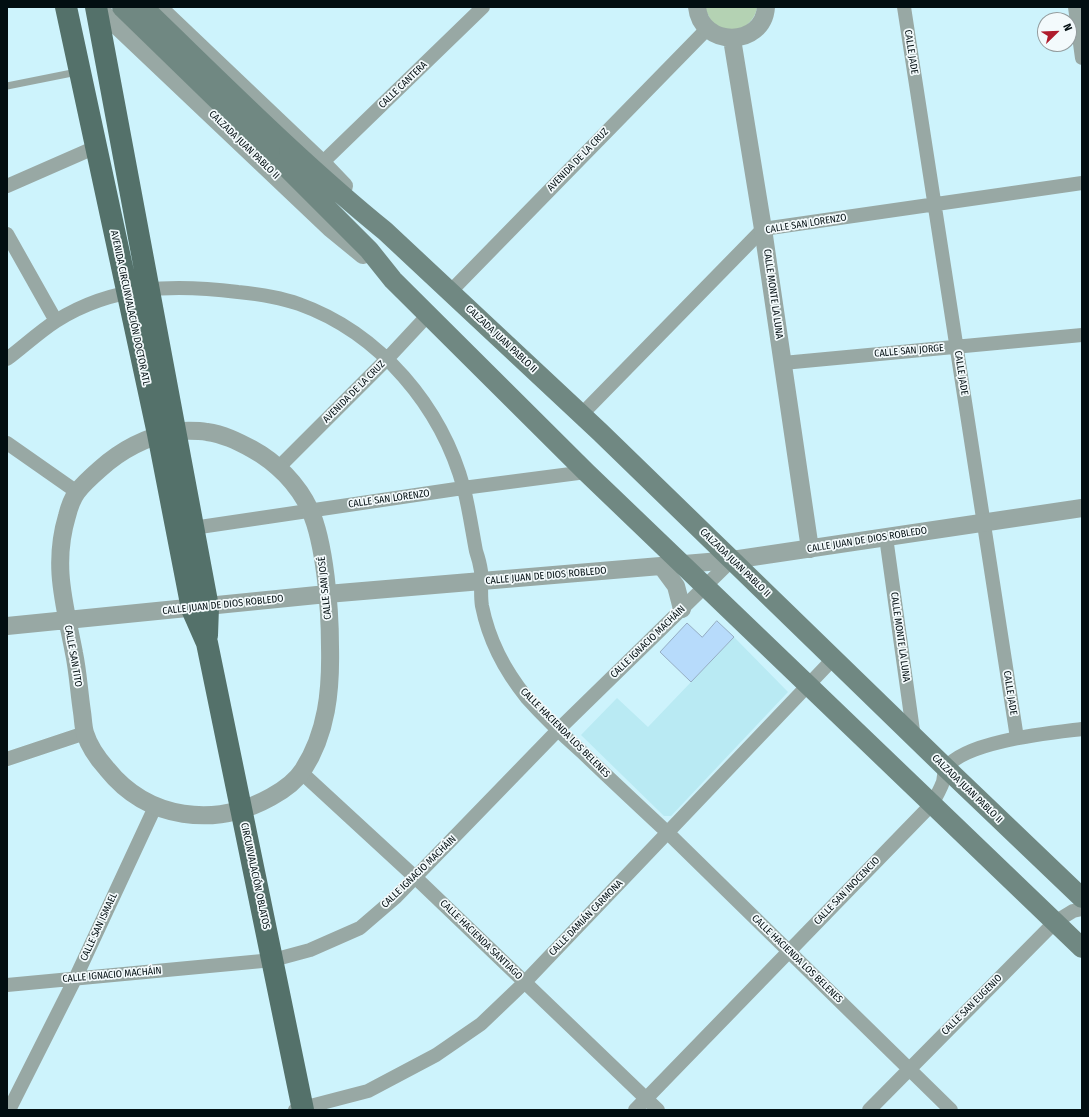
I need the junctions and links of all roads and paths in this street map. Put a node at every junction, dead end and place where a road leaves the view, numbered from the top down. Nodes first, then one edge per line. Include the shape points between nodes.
1 (66, 7) edge
2 (96, 7) edge
3 (122, 7) edge
4 (136, 7) edge
5 (143, 7) edge
6 (158, 7) edge
7 (483, 7) edge
8 (697, 7) edge
9 (766, 7) edge
10 (904, 7) edge
11 (1075, 7) edge
12 (707, 29) junction
13 (125, 33) junction
14 (732, 39) junction
15 (1082, 58) edge
16 (79, 71) junction
17 (7, 86) edge
18 (276, 145) junction
19 (96, 147) junction
20 (322, 163) junction
21 (1082, 183) edge
22 (7, 186) edge
23 (935, 204) junction
24 (763, 229) junction
25 (385, 231) junction
26 (7, 234) edge
27 (393, 280) junction
28 (148, 288) junction
29 (126, 292) junction
30 (450, 292) junction
31 (428, 315) junction
32 (56, 321) junction
33 (1082, 335) edge
34 (957, 347) junction
35 (387, 359) junction
36 (7, 360) edge
37 (783, 363) junction
38 (581, 415) junction
39 (166, 432) junction
40 (7, 443) edge
41 (279, 467) junction
42 (586, 472) junction
43 (463, 488) junction
44 (77, 492) junction
45 (1082, 509) edge
46 (310, 510) junction
47 (984, 522) junction
48 (193, 528) junction
49 (886, 537) junction
50 (810, 549) junction
51 (732, 560) junction
52 (684, 564) junction
53 (662, 567) junction
54 (481, 582) junction
55 (705, 586) junction
56 (327, 594) junction
57 (200, 608) junction
58 (682, 609) junction
59 (67, 621) junction
60 (7, 626) edge
61 (834, 658) junction
62 (808, 685) junction
63 (1082, 729) edge
64 (558, 730) junction
65 (84, 732) junction
66 (914, 738) junction
67 (1017, 738) junction
68 (7, 759) edge
69 (946, 768) junction
70 (302, 773) junction
71 (932, 804) junction
72 (155, 807) junction
73 (241, 810) junction
74 (667, 833) junction
75 (416, 878) junction
76 (1082, 898) edge
77 (1082, 909) edge
78 (1055, 922) junction
79 (1082, 948) edge
80 (788, 950) junction
81 (273, 960) junction
82 (75, 979) junction
83 (524, 982) junction
84 (7, 985) edge
85 (909, 1068) junction
86 (646, 1099) junction
87 (300, 1109) edge
88 (9, 1110) edge
89 (635, 1110) edge
90 (658, 1110) edge
91 (869, 1110) edge
92 (951, 1110) edge

1 - 16 main road, AVENIDA CIRCUNVALACIÓN DOCTOR ATL
2 - 13 street, CALZADA JUAN PABLO II
2 - 28 main road, AVENIDA CIRCUNVALACIÓN DOCTOR ATL
3 - 18 main road, CALZADA JUAN PABLO II, bridge
4 - 13 street via 127,17
5 - 18 main road, CALZADA JUAN PABLO II
6 - 20 street, CALZADA JUAN PABLO II
7 - 20 street, CALLE CANTERA
8 - 12 street via 701,21
9 - 14 street via 761,23 753,32
10 - 23 street, CALLE JADE
11 - 15 street
12 - 14 street via 714,34
12 - 30 street, AVENIDA DE LA CRUZ
13 - 27 street, CALZADA JUAN PABLO II via 330,228
14 - 24 street, CALLE MONTE LA LUNA
16 - 17 lane
16 - 19 main road, AVENIDA CIRCUNVALACIÓN DOCTOR ATL
18 - 25 main road, CALZADA JUAN PABLO II
18 - 27 main road, CALZADA JUAN PABLO II
19 - 22 street
19 - 29 main road, AVENIDA CIRCUNVALACIÓN DOCTOR ATL
20 - 25 street, CALZADA JUAN PABLO II
21 - 23 street, CALLE SAN LORENZO
23 - 24 street, CALLE SAN LORENZO
23 - 34 street, CALLE JADE
24 - 37 street, CALLE MONTE LA LUNA
24 - 38 street, CALLE SAN LORENZO
25 - 30 main road, CALZADA JUAN PABLO II
26 - 32 street
27 - 31 main road, CALZADA JUAN PABLO II
28 - 29 street, CALLE HACIENDA LOS BELENES
28 - 35 street, CALLE HACIENDA LOS BELENES via 209,288 266,295 329,318 370,344
28 - 39 main road, AVENIDA CIRCUNVALACIÓN DOCTOR ATL
29 - 32 street, CALLE HACIENDA LOS BELENES via 93,303
29 - 39 main road, AVENIDA CIRCUNVALACIÓN DOCTOR ATL
30 - 38 main road, CALZADA JUAN PABLO II
31 - 35 street, AVENIDA DE LA CRUZ
31 - 42 main road, CALZADA JUAN PABLO II
32 - 36 street, CALLE HACIENDA LOS BELENES
33 - 34 street, CALLE SAN JORGE
34 - 37 street, CALLE SAN JORGE
34 - 47 street, CALLE JADE
35 - 41 street, AVENIDA DE LA CRUZ
35 - 43 street, CALLE HACIENDA LOS BELENES via 411,385 436,422
37 - 50 street, CALLE MONTE LA LUNA
38 - 51 main road, CALZADA JUAN PABLO II
39 - 41 street, CALLE SAN JOSÉ via 206,432 227,437
39 - 44 street, CALLE SAN TITO via 137,443 112,458
39 - 48 main road, AVENIDA CIRCUNVALACIÓN DOCTOR ATL
39 - 57 main road, AVENIDA CIRCUNVALACIÓN DOCTOR ATL
40 - 44 street
41 - 46 street, CALLE SAN JOSÉ
42 - 43 street, CALLE SAN LORENZO
42 - 52 main road, CALZADA JUAN PABLO II
43 - 46 street, CALLE SAN LORENZO
43 - 54 street, CALLE HACIENDA LOS BELENES
44 - 59 street, CALLE SAN TITO via 60,542 61,594
45 - 47 street, CALLE JUAN DE DIOS ROBLEDO
46 - 48 street, CALLE SAN LORENZO
46 - 56 street, CALLE SAN JOSÉ via 321,552
47 - 49 street, CALLE JUAN DE DIOS ROBLEDO
47 - 67 street, CALLE JADE
48 - 57 main road, AVENIDA CIRCUNVALACIÓN DOCTOR ATL
49 - 50 street, CALLE JUAN DE DIOS ROBLEDO
49 - 66 street, CALLE MONTE LA LUNA
50 - 51 street, CALLE JUAN DE DIOS ROBLEDO
51 - 52 street, CALLE JUAN DE DIOS ROBLEDO
51 - 55 street, CALLE IGNACIO MACHÁIN
51 - 61 main road, CALZADA JUAN PABLO II
52 - 53 street, CALLE JUAN DE DIOS ROBLEDO
52 - 55 main road, CALZADA JUAN PABLO II
53 - 54 street, CALLE JUAN DE DIOS ROBLEDO
53 - 58 street via 676,586
54 - 56 street, CALLE JUAN DE DIOS ROBLEDO
54 - 64 street, CALLE HACIENDA LOS BELENES via 481,603 490,636 505,669 530,701
55 - 58 street, CALLE IGNACIO MACHÁIN
55 - 62 main road, CALZADA JUAN PABLO II
56 - 57 street, CALLE JUAN DE DIOS ROBLEDO
56 - 70 street, CALLE SAN JOSÉ via 330,647 328,701 317,744
57 - 59 street, CALLE JUAN DE DIOS ROBLEDO
57 - 73 main road, CIRCUNVALACIÓN OBLATOS
58 - 64 street, CALLE IGNACIO MACHÁIN
59 - 60 street, CALLE JUAN DE DIOS ROBLEDO
59 - 65 street, CALLE SAN TITO
61 - 62 street, CALLE DAMIÁN CARMONA
61 - 66 main road, CALZADA JUAN PABLO II
62 - 71 main road, CALZADA JUAN PABLO II
62 - 74 street, CALLE DAMIÁN CARMONA
63 - 67 street
64 - 74 street, CALLE HACIENDA LOS BELENES
64 - 75 street, CALLE IGNACIO MACHÁIN
65 - 68 street
65 - 72 street, CALLE SAN TITO via 94,751 120,784
66 - 69 main road, CALZADA JUAN PABLO II
67 - 69 street via 971,751
69 - 71 street, CALLE SAN INOCENCIO via 939,793
69 - 76 main road, CALZADA JUAN PABLO II
70 - 73 street, CALLE SAN JOSÉ via 276,795
70 - 75 street, CALLE HACIENDA SANTIAGO
71 - 78 main road, CALZADA JUAN PABLO II
71 - 80 street, CALLE SAN INOCENCIO
72 - 73 street, CALLE SAN TITO via 198,816
72 - 82 street, CALLE SAN ISMAEL
73 - 81 main road, CIRCUNVALACIÓN OBLATOS
74 - 80 street, CALLE HACIENDA LOS BELENES
74 - 83 street, CALLE DAMIÁN CARMONA
75 - 81 street, CALLE IGNACIO MACHÁIN via 360,928 310,950
75 - 83 street, CALLE HACIENDA SANTIAGO
77 - 78 street, CALLE SAN EUGENIO via 1073,911
78 - 79 main road, CALZADA JUAN PABLO II
78 - 85 street, CALLE SAN EUGENIO
80 - 85 street, CALLE HACIENDA LOS BELENES
80 - 86 street, CALLE SAN INOCENCIO
81 - 82 street, CALLE IGNACIO MACHÁIN
81 - 87 main road, CIRCUNVALACIÓN OBLATOS
82 - 84 street, CALLE IGNACIO MACHÁIN
82 - 88 street, CALLE SAN ISMAEL
83 - 86 street, CALLE HACIENDA SANTIAGO
83 - 87 street, CALLE DAMIÁN CARMONA via 481,1024 436,1055 368,1091
85 - 91 street, CALLE SAN EUGENIO
85 - 92 street, CALLE HACIENDA LOS BELENES
86 - 89 street, CALLE SAN INOCENCIO
86 - 90 street, CALLE HACIENDA SANTIAGO

